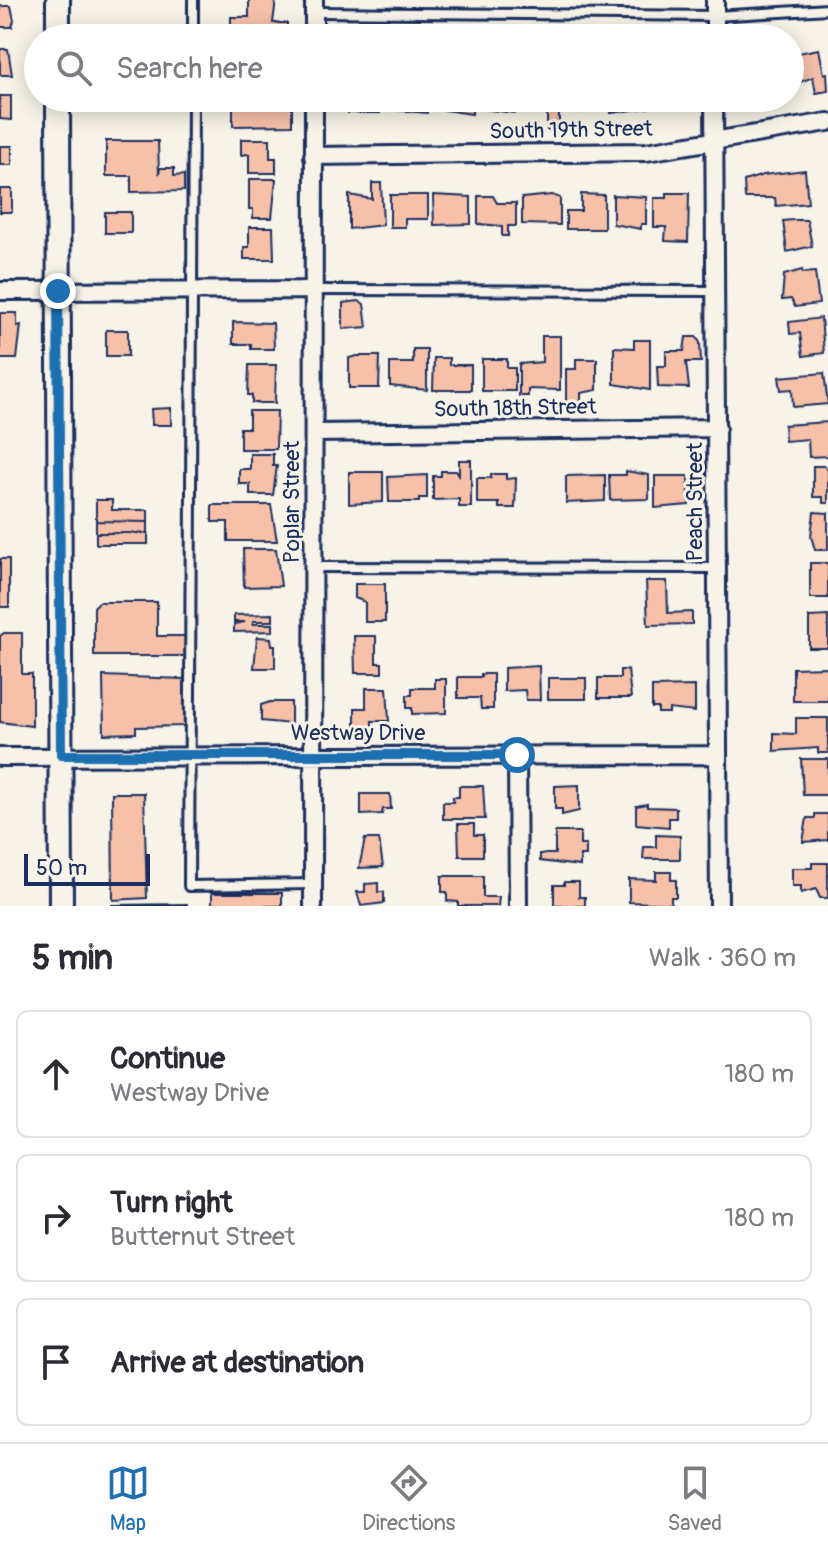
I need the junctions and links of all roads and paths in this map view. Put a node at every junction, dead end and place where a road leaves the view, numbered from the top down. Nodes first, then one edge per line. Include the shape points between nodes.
1 (58, 0) edge
2 (193, 0) edge
3 (314, 6) edge
4 (715, 8) edge
5 (828, 9) edge
6 (58, 24) edge
7 (193, 24) edge
8 (58, 112) edge
9 (193, 112) edge
10 (314, 112) edge
11 (714, 112) edge
12 (828, 122) edge
13 (713, 143) junction
14 (313, 156) junction
15 (313, 290) junction
16 (0, 291) edge
17 (58, 291) junction
18 (194, 291) junction
19 (715, 291) junction
20 (717, 428) junction
21 (314, 433) junction
22 (314, 567) junction
23 (717, 568) junction
24 (61, 755) junction
25 (517, 755) junction
26 (717, 755) junction
27 (190, 756) junction
28 (313, 756) junction
29 (0, 757) edge
30 (313, 884) junction
31 (61, 906) edge
32 (313, 906) edge
33 (518, 906) edge
34 (719, 906) edge

1 - 6 street
2 - 7 lane
3 - 4 lane
4 - 5 lane
8 - 17 street
9 - 18 lane
10 - 14 street, Poplar Street
11 - 13 street, Peach Street
12 - 13 street, South 19th Street
13 - 14 street, South 19th Street via 646,152
13 - 19 street, Peach Street
14 - 15 street, Poplar Street
15 - 18 street
15 - 19 lane
15 - 21 street, Poplar Street
16 - 17 street
17 - 18 street
17 - 24 street
18 - 27 lane
19 - 20 street, Peach Street
20 - 21 street, South 18th Street
20 - 23 street, Peach Street
21 - 22 street, Poplar Street
22 - 23 lane
22 - 28 street, Poplar Street
23 - 26 street, Peach Street
24 - 27 street, Westway Drive
24 - 29 street, Westway Drive
24 - 31 street
25 - 26 street, Westway Drive
25 - 28 street, Westway Drive
25 - 33 street
26 - 34 street, Peach Street
27 - 28 street, Westway Drive
27 - 30 lane via 189,886
28 - 30 street, Poplar Street
30 - 32 street, Poplar Street

